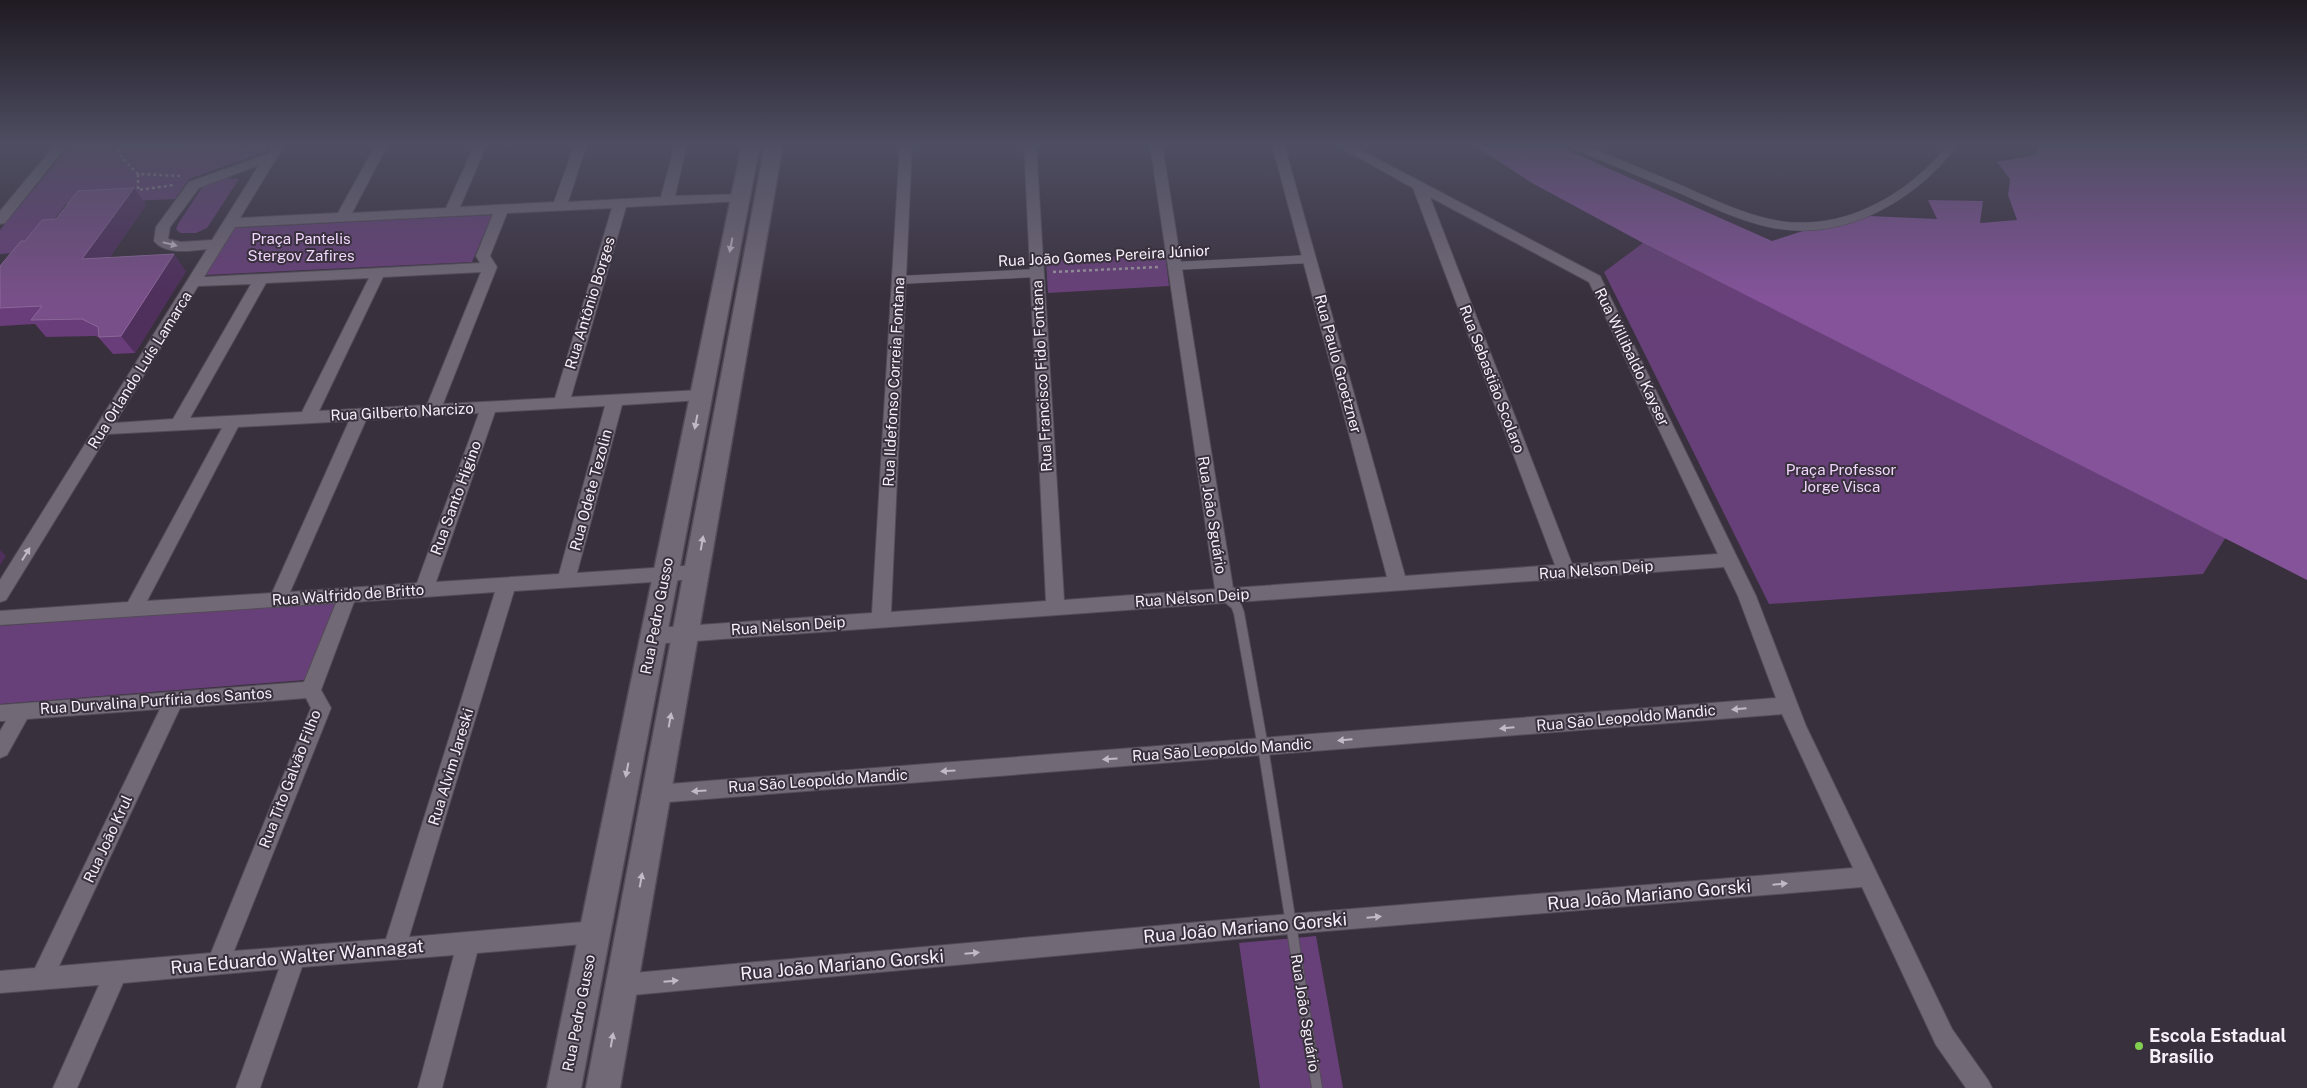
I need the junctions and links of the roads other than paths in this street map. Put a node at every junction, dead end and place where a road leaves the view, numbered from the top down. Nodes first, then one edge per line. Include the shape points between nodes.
1 (21, 195) edge
2 (187, 195) edge
3 (248, 195) edge
4 (355, 195) edge
5 (459, 195) edge
6 (563, 195) edge
7 (669, 195) edge
8 (765, 195) edge
9 (903, 195) edge
10 (1033, 195) edge
11 (1163, 195) edge
12 (1292, 195) edge
13 (1422, 195) edge
14 (1436, 195) edge
15 (1694, 195) edge
16 (1899, 195) edge
17 (740, 197) joint
18 (667, 201) junction
19 (620, 203) junction
20 (559, 206) junction
21 (502, 209) junction
22 (451, 212) junction
23 (342, 218) junction
24 (0, 220) edge
25 (230, 223) junction
26 (218, 244) junction
27 (1310, 259) junction
28 (1174, 266) junction
29 (490, 267) junction
30 (378, 273) junction
31 (1037, 273) junction
32 (261, 279) junction
33 (899, 280) junction
34 (194, 282) junction
35 (701, 395) junction
36 (615, 400) junction
37 (561, 403) junction
38 (489, 407) junction
39 (433, 410) junction
40 (360, 414) junction
41 (308, 418) junction
42 (233, 422) junction
43 (178, 425) junction
44 (103, 429) junction
45 (1730, 560) junction
46 (697, 572) junction
47 (1566, 572) junction
48 (666, 574) junction
49 (566, 580) junction
50 (1398, 583) junction
51 (507, 584) junction
52 (424, 590) junction
53 (348, 595) junction
54 (1225, 595) junction
55 (0, 596) edge
56 (278, 599) junction
57 (1055, 608) junction
58 (134, 609) junction
59 (0, 618) edge
60 (881, 620) junction
61 (686, 633) junction
62 (654, 636) junction
63 (311, 690) junction
64 (174, 700) junction
65 (1788, 706) junction
66 (21, 712) junction
67 (0, 713) edge
68 (1263, 747) junction
69 (0, 749) edge
70 (656, 794) junction
71 (1868, 877) junction
72 (1290, 924) junction
73 (595, 932) junction
74 (468, 943) junction
75 (394, 949) junction
76 (294, 958) junction
77 (218, 964) junction
78 (116, 973) junction
79 (41, 979) junction
80 (0, 982) edge
81 (622, 985) junction
82 (65, 1088) edge
83 (248, 1088) edge
84 (430, 1088) edge
85 (564, 1088) edge
86 (604, 1088) edge
87 (1317, 1088) edge
88 (1980, 1088) edge

1 - 24 street
2 -> 26 street via 168,221 161,241 176,246
3 - 25 street, Rua Orlando Luís Lamarca
4 - 23 street
5 - 22 street
6 - 20 street
7 - 18 street
46 -> 8 main road, Rua Pedro Gusso
9 - 33 street, Rua Ildefonso Correia Fontana
10 - 31 street, Rua Francisco Fido Fontana
11 - 28 street, Rua João Sguário
12 - 27 street, Rua Paulo Groetzner
13 - 47 street, Rua Sebastião Scolaro
14 - 45 street, Rua Willibaldo Kayser via 1595,279
15 - 16 lane via 1778,225 1806,227 1879,208
17 - 18 street
17 -> 35 main road, Rua Pedro Gusso
18 - 19 street
19 - 20 street
19 - 37 street, Rua Antônio Borges
20 - 21 street
21 - 22 street
21 - 29 street via 483,256
22 - 23 street
23 - 25 street
25 - 26 street, Rua Orlando Luís Lamarca
26 - 34 street, Rua Orlando Luís Lamarca
27 - 28 lane, Rua João Gomes Pereira Júnior
27 - 50 street, Rua Paulo Groetzner
28 - 54 street, Rua João Sguário
29 - 30 street
29 - 39 street
30 - 32 street
30 - 41 street
31 - 33 lane, Rua João Gomes Pereira Júnior
31 - 57 street, Rua Francisco Fido Fontana
32 - 34 street
32 - 43 street
33 - 60 street, Rua Ildefonso Correia Fontana
34 - 44 street, Rua Orlando Luís Lamarca
35 - 36 street, Rua Gilberto Narcizo
35 -> 48 main road, Rua Pedro Gusso
36 - 37 street, Rua Gilberto Narcizo
36 - 49 street, Rua Odete Tezolin
37 - 38 street, Rua Gilberto Narcizo
38 - 39 street, Rua Gilberto Narcizo
38 - 52 street, Rua Santo Higino
39 - 40 street, Rua Gilberto Narcizo
40 - 41 street, Rua Gilberto Narcizo
40 - 56 street
41 - 42 street, Rua Gilberto Narcizo
42 - 43 street, Rua Gilberto Narcizo
42 - 58 street
43 - 44 street, Rua Gilberto Narcizo
55 -> 44 street, Rua Orlando Luís Lamarca
45 - 47 street, Rua Nelson Deip
45 - 65 street, Rua Willibaldo Kayser via 1754,612
46 - 48 street, Rua Walfrido de Britto
46 - 61 main road, Rua Pedro Gusso
47 - 50 street, Rua Nelson Deip
48 - 49 street, Rua Walfrido de Britto
48 - 62 main road, Rua Pedro Gusso
49 - 51 street, Rua Walfrido de Britto
50 - 54 street, Rua Nelson Deip
51 - 52 street, Rua Walfrido de Britto
51 - 75 street, Rua Alvim Jareski
52 - 53 street, Rua Walfrido de Britto
53 - 56 street, Rua Walfrido de Britto
53 - 63 street, Rua Tito Galvão Filho
54 - 57 street, Rua Nelson Deip
54 - 68 lane, Rua João Sguário via 1236,605 1239,613
56 - 58 street, Rua Walfrido de Britto
57 - 60 street, Rua Nelson Deip
58 - 59 street, Rua Walfrido de Britto
60 - 61 street, Rua Nelson Deip
61 - 62 street, Rua Nelson Deip
70 -> 61 main road, Rua Pedro Gusso
62 -> 73 main road, Rua Pedro Gusso
63 - 64 street, Rua Durvalina Purfíria dos Santos
63 - 77 street, Rua Tito Galvão Filho via 321,708
64 - 66 street, Rua Durvalina Purfíria dos Santos
64 - 79 street, Rua João Krul
65 -> 68 street, Rua São Leopoldo Mandic
65 - 71 street, Rua Willibaldo Kayser
66 - 67 street, Rua Durvalina Purfíria dos Santos
66 - 69 street
68 -> 70 street, Rua São Leopoldo Mandic
68 - 72 lane, Rua João Sguário
81 -> 70 main road, Rua Pedro Gusso
72 -> 71 street, Rua João Mariano Gorski
71 - 88 street, Rua Willibaldo Kayser via 1944,1038
81 -> 72 street, Rua João Mariano Gorski
72 - 87 lane, Rua João Sguário
73 - 74 street, Rua Eduardo Walter Wannagat
73 - 85 main road, Rua Pedro Gusso
74 - 75 street, Rua Eduardo Walter Wannagat
74 - 84 street
75 - 76 street, Rua Eduardo Walter Wannagat
76 - 77 street, Rua Eduardo Walter Wannagat
76 - 83 street
77 - 78 street, Rua Eduardo Walter Wannagat
78 - 79 street, Rua Eduardo Walter Wannagat
78 - 82 street
79 - 80 street, Rua Eduardo Walter Wannagat
86 -> 81 main road, Rua Pedro Gusso

